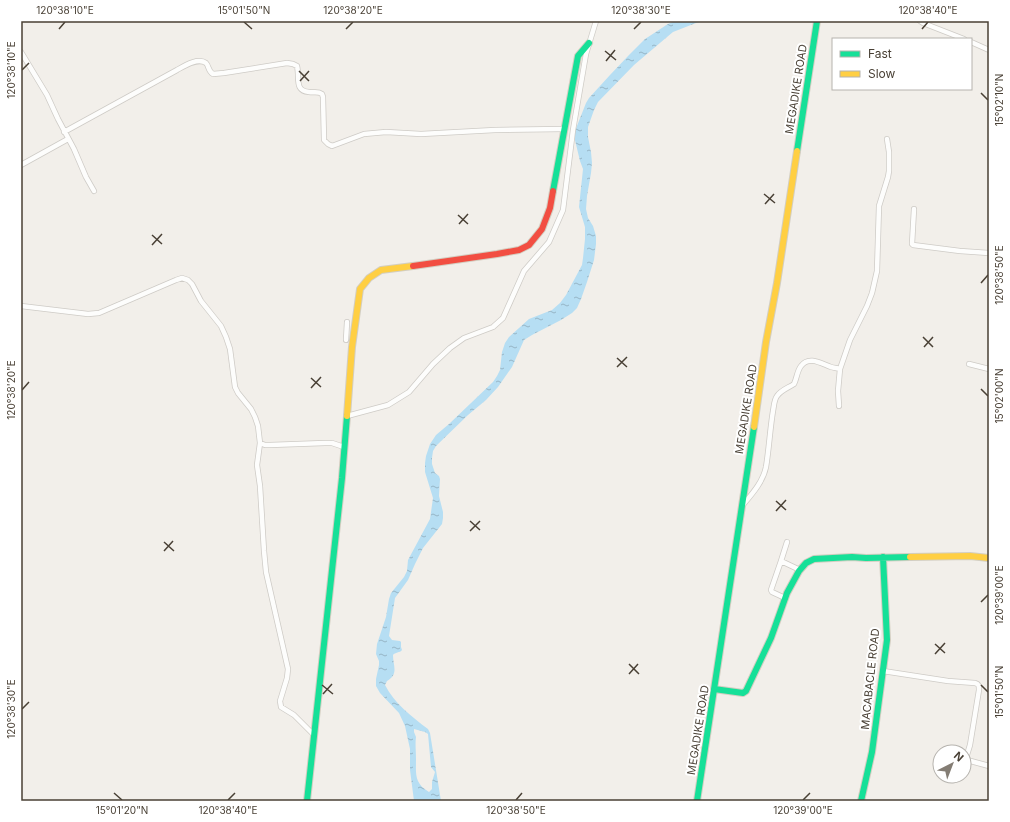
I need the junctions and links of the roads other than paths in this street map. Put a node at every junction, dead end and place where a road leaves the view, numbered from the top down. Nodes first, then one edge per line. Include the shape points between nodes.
1 (596, 21) edge
2 (817, 21) edge
3 (920, 21) edge
4 (961, 38) edge
5 (590, 42) junction
6 (972, 42) edge
7 (989, 50) edge
8 (21, 52) edge
9 (564, 130) junction
10 (64, 132) junction
11 (68, 139) junction
12 (887, 139) dead end
13 (21, 165) edge
14 (94, 191) dead end
15 (914, 209) dead end
16 (989, 253) edge
17 (21, 306) edge
18 (347, 322) dead end
19 (346, 340) dead end
20 (969, 364) dead end
21 (840, 369) junction
22 (989, 369) edge
23 (839, 406) dead end
24 (347, 416) junction
25 (260, 443) junction
26 (344, 447) junction
27 (742, 506) junction
28 (787, 542) dead end
29 (882, 557) junction
30 (989, 558) edge
31 (781, 561) junction
32 (800, 570) junction
33 (785, 598) junction
34 (883, 671) junction
35 (714, 689) junction
36 (314, 735) junction
37 (989, 766) edge
38 (307, 801) edge
39 (697, 801) edge
40 (861, 801) edge

1 - 5 street
2 - 27 street, MEGADIKE ROAD
3 - 4 street
5 - 9 street via 578,56
5 - 24 street via 573,130 564,210 549,242 524,271 503,318 493,327 464,338 450,348 409,392 388,406
6 - 7 street
8 - 10 street via 47,95
9 - 10 street via 421,134 386,132 364,134 332,146 324,140 324,98 319,92 303,91 299,87 298,70 293,64 213,74 205,62 201,61 177,70
9 - 24 street via 550,208 542,229 529,245 519,250 497,254 381,270 364,281 360,289 352,347
10 - 11 street
11 - 13 street
11 - 14 street
12 - 21 street via 889,171 879,206 877,271 874,286
15 - 16 street via 913,245
17 - 25 street via 88,314 109,309 176,280 188,280 226,337 235,387 255,417
18 - 19 street
20 - 22 street
21 - 23 street
21 - 27 street via 818,361 807,361 800,368 794,384 777,396 763,478
24 - 26 street
25 - 26 street via 332,443
25 - 36 street via 257,465 266,572 288,669 280,701 281,707 294,715
26 - 36 street
27 - 35 street, MEGADIKE ROAD
28 - 31 street
29 - 30 street
29 - 32 street via 814,559
29 - 34 street, MACABACLE ROAD via 887,640
31 - 32 street
31 - 33 street via 771,590
32 - 33 street
33 - 35 street via 770,639 746,691 743,694
34 - 37 street via 978,684 966,758
34 - 40 street, MACABACLE ROAD via 872,752
35 - 39 street, MEGADIKE ROAD
36 - 38 street

